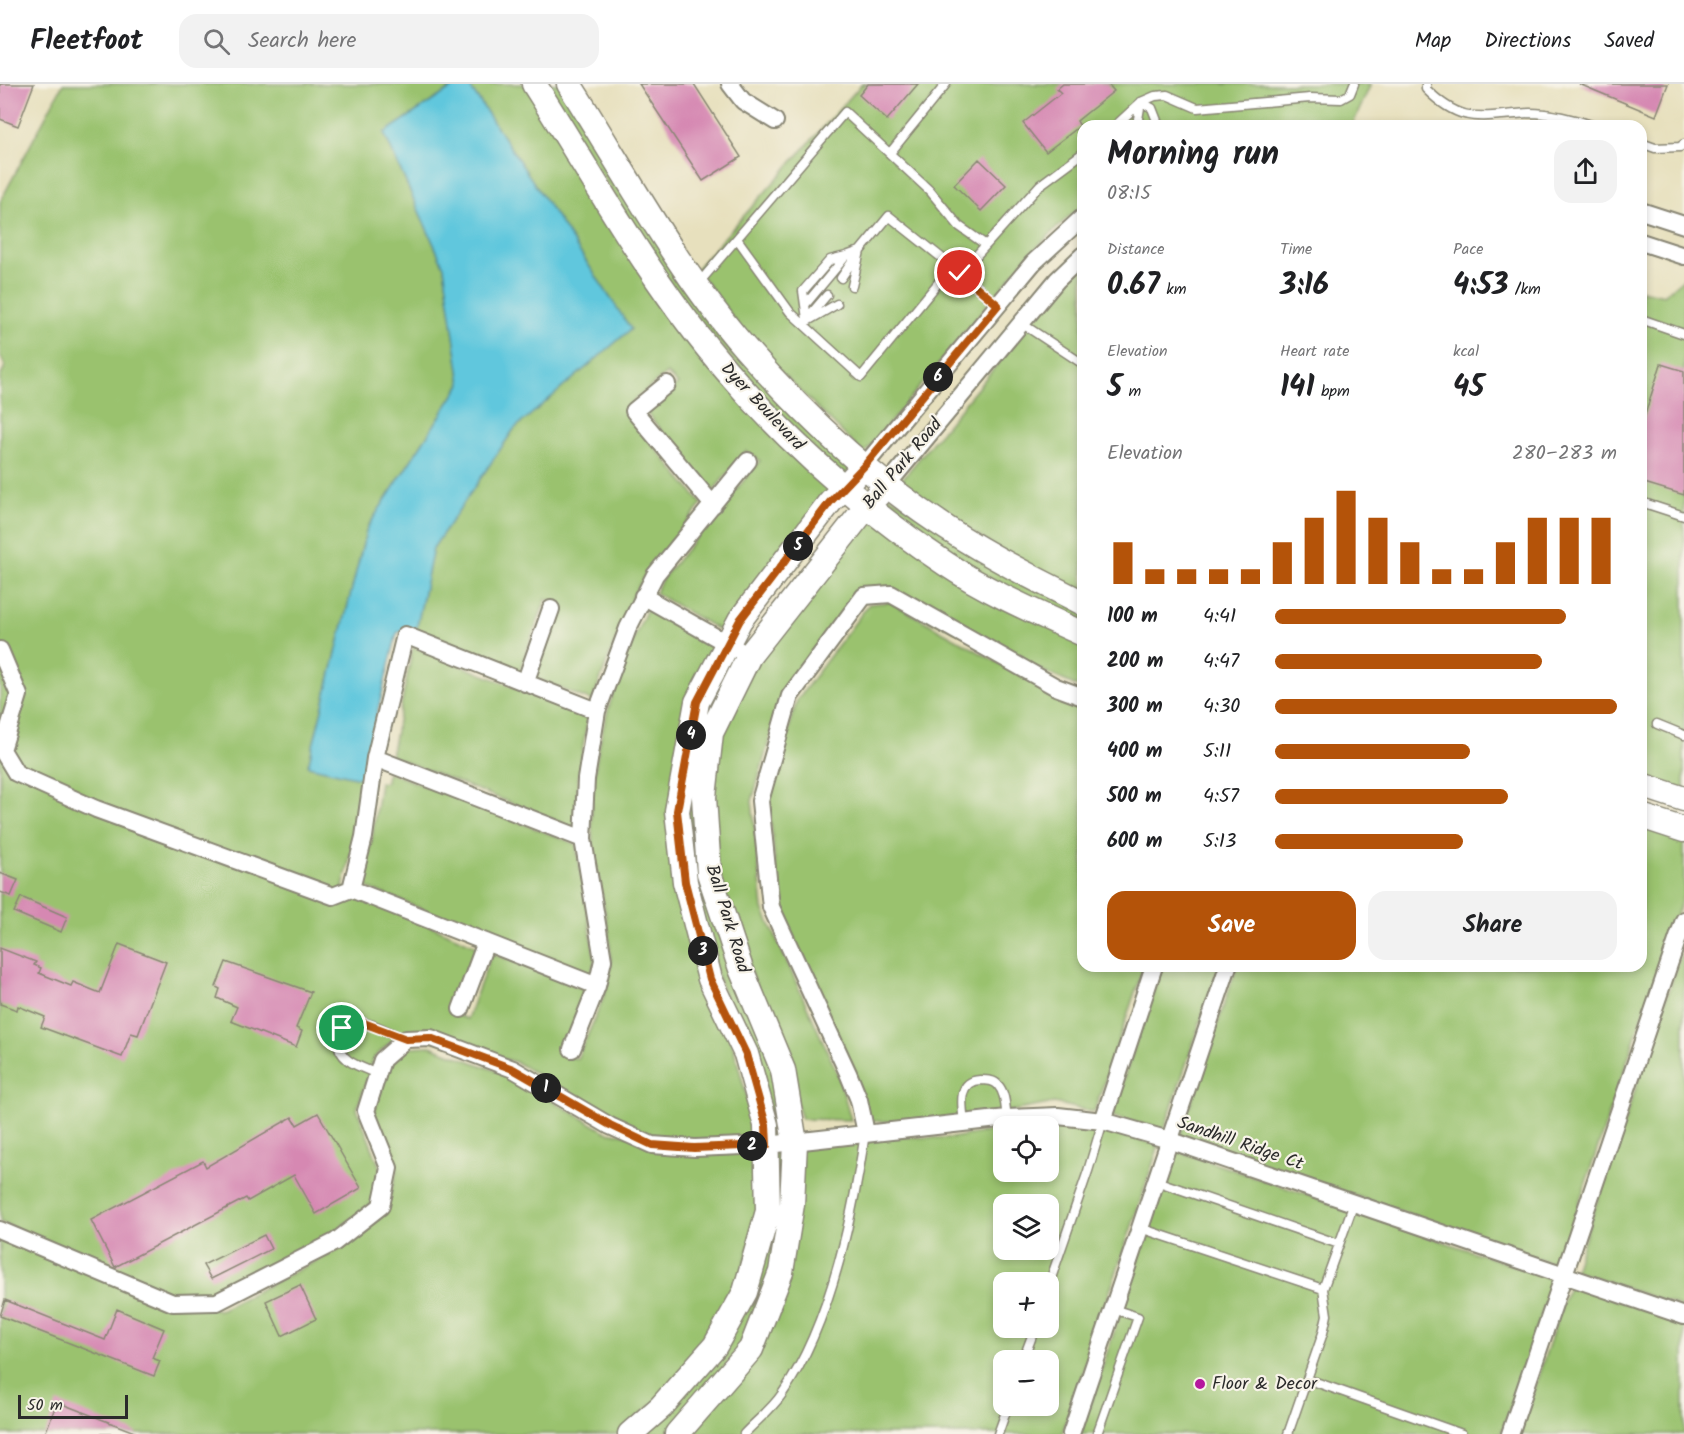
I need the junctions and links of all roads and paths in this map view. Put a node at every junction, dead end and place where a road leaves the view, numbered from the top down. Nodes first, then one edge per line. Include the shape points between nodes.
1 (534, 84) edge
2 (569, 84) edge
3 (730, 84) edge
4 (946, 84) edge
5 (1354, 84) edge
6 (1426, 84) edge
7 (1141, 102) junction
8 (1122, 120) edge
9 (1138, 120) edge
10 (1157, 120) edge
11 (1565, 120) edge
12 (775, 121) dead end
13 (1684, 144) edge
14 (1647, 145) edge
15 (890, 153) junction
16 (1077, 157) edge
17 (1647, 213) edge
18 (1077, 223) edge
19 (1684, 225) edge
20 (738, 240) junction
21 (1647, 244) edge
22 (986, 245) junction
23 (860, 251) junction
24 (1684, 256) edge
25 (1077, 261) edge
26 (952, 266) junction
27 (960, 273) junction
28 (697, 285) junction
29 (998, 305) junction
30 (1647, 321) edge
31 (805, 322) junction
32 (1021, 323) junction
33 (1684, 334) edge
34 (1077, 360) edge
35 (667, 384) dead end
36 (748, 461) dead end
37 (865, 465) junction
38 (887, 485) junction
39 (844, 488) junction
40 (1647, 504) edge
41 (713, 505) junction
42 (867, 506) junction
43 (1684, 516) edge
44 (644, 596) junction
45 (1077, 600) edge
46 (551, 609) dead end
47 (1077, 631) edge
48 (728, 644) junction
49 (0, 650) edge
50 (749, 656) junction
51 (525, 683) junction
52 (1077, 696) edge
53 (597, 711) junction
54 (1657, 724) dead end
55 (1684, 735) edge
56 (375, 759) junction
57 (1647, 787) edge
58 (1647, 798) edge
59 (1684, 801) edge
60 (1647, 818) edge
61 (1684, 830) edge
62 (583, 839) junction
63 (351, 889) junction
64 (1684, 920) edge
65 (486, 942) junction
66 (1152, 972) edge
67 (1226, 972) edge
68 (597, 986) junction
69 (461, 1009) dead end
70 (406, 1039) junction
71 (572, 1049) dead end
72 (378, 1074) junction
73 (1007, 1116) edge
74 (1059, 1116) edge
75 (993, 1119) edge
76 (1103, 1121) junction
77 (964, 1122) junction
78 (866, 1133) junction
79 (1169, 1140) junction
80 (795, 1143) junction
81 (767, 1145) junction
82 (1156, 1181) junction
83 (1354, 1203) junction
84 (1140, 1228) junction
85 (0, 1230) edge
86 (1339, 1244) junction
87 (1053, 1272) edge
88 (1564, 1275) junction
89 (1323, 1289) junction
90 (1113, 1309) junction
91 (1684, 1316) edge
92 (1307, 1379) junction
93 (1004, 1416) edge
94 (630, 1434) edge
95 (676, 1434) edge
96 (744, 1434) edge
97 (998, 1434) edge
98 (1071, 1434) edge
99 (1097, 1434) edge
100 (1288, 1434) edge
101 (1462, 1434) edge
102 (1510, 1434) edge

1 - 39 street, Dyer Boulevard via 666,291 719,361 781,430
2 - 28 street, Dyer Boulevard
3 - 12 street via 743,101
4 - 15 lane
5 - 7 lane via 1350,94 1341,99 1197,108 1167,95
6 - 11 lane via 1426,89 1443,106 1476,118 1532,113
7 - 8 lane
7 - 9 lane
7 - 10 lane via 1152,108
13 - 14 lane via 1655,148
15 - 20 lane via 845,112
15 - 22 lane via 959,226
16 - 22 lane via 1040,185
17 - 19 street
18 - 29 street, Ball Park Road via 1033,263
20 - 28 lane
20 - 31 lane via 790,312
21 - 24 street
22 - 27 lane
23 - 23 lane via 847,282
23 - 26 lane via 889,216
23 - 31 lane via 846,256 805,305
25 - 32 street, Ball Park Road
26 - 27 lane
26 - 31 lane via 861,376
27 - 29 lane
28 - 37 street, Dyer Boulevard via 744,347 792,399
29 - 32 street
29 - 37 street, Ball Park Road
30 - 33 lane
31 - 31 lane via 832,299
32 - 34 lane
32 - 38 street, Ball Park Road
35 - 41 street via 634,411
36 - 41 street
37 - 38 street, Dyer Boulevard
37 - 39 street, Ball Park Road
38 - 42 street, Ball Park Road
38 - 45 street, Dyer Boulevard via 947,529
39 - 42 street, Dyer Boulevard
39 - 48 street, Ball Park Road via 740,620
40 - 43 lane
41 - 44 street via 655,575
42 - 47 street, Dyer Boulevard via 947,565
42 - 50 street, Ball Park Road
44 - 48 street
44 - 53 street
46 - 51 street
48 - 50 street
48 - 81 street, Ball Park Road via 697,702 677,811 685,882 710,979 746,1054 766,1125
49 - 63 street via 19,695 2,750 16,772 96,809 288,882 333,896
50 - 80 street, Ball Park Road via 711,733 704,797 709,873 741,969 783,1070
51 - 53 street
51 - 56 street via 405,635
52 - 78 street via 891,594 864,596 790,696 760,801 771,907 848,1073
53 - 62 street via 586,779
54 - 55 lane
56 - 62 street
56 - 63 street
57 - 59 street
58 - 59 street via 1662,803
60 - 61 street
62 - 68 street via 603,960
63 - 65 street
64 - 88 street
65 - 68 street
65 - 69 street
66 - 76 street
67 - 79 street
68 - 71 street
70 - 72 street via 382,1060
70 - 72 lane via 361,1022 350,1022 342,1028 337,1039 341,1055
70 - 81 street, Sandhill Ridge Ct via 430,1038 513,1069 652,1145
72 - 85 street via 366,1111 388,1168 381,1206 335,1242 217,1302 173,1303
73 - 77 lane via 998,1084 975,1080 962,1095
74 - 76 street, Sandhill Ridge Ct
75 - 77 street, Sandhill Ridge Ct
76 - 79 street, Sandhill Ridge Ct
76 - 87 lane
77 - 78 street, Sandhill Ridge Ct
78 - 80 street, Sandhill Ridge Ct
78 - 96 lane via 832,1288 811,1340 782,1394
79 - 82 street
79 - 83 street, Sandhill Ridge Ct
80 - 81 street, Sandhill Ridge Ct
80 - 95 street, Ball Park Road via 792,1204 781,1272 751,1349
81 - 94 street, Ball Park Road via 768,1211 745,1292 715,1346 661,1407
82 - 84 street
82 - 86 lane
83 - 86 lane
83 - 88 street, Sandhill Ridge Ct
84 - 89 lane
84 - 90 street
86 - 89 lane
88 - 91 street, Sandhill Ridge Ct
88 - 102 street
89 - 92 lane via 1327,1316
90 - 98 street
90 - 99 lane via 1138,1317
92 - 100 lane
92 - 101 lane
93 - 97 lane

